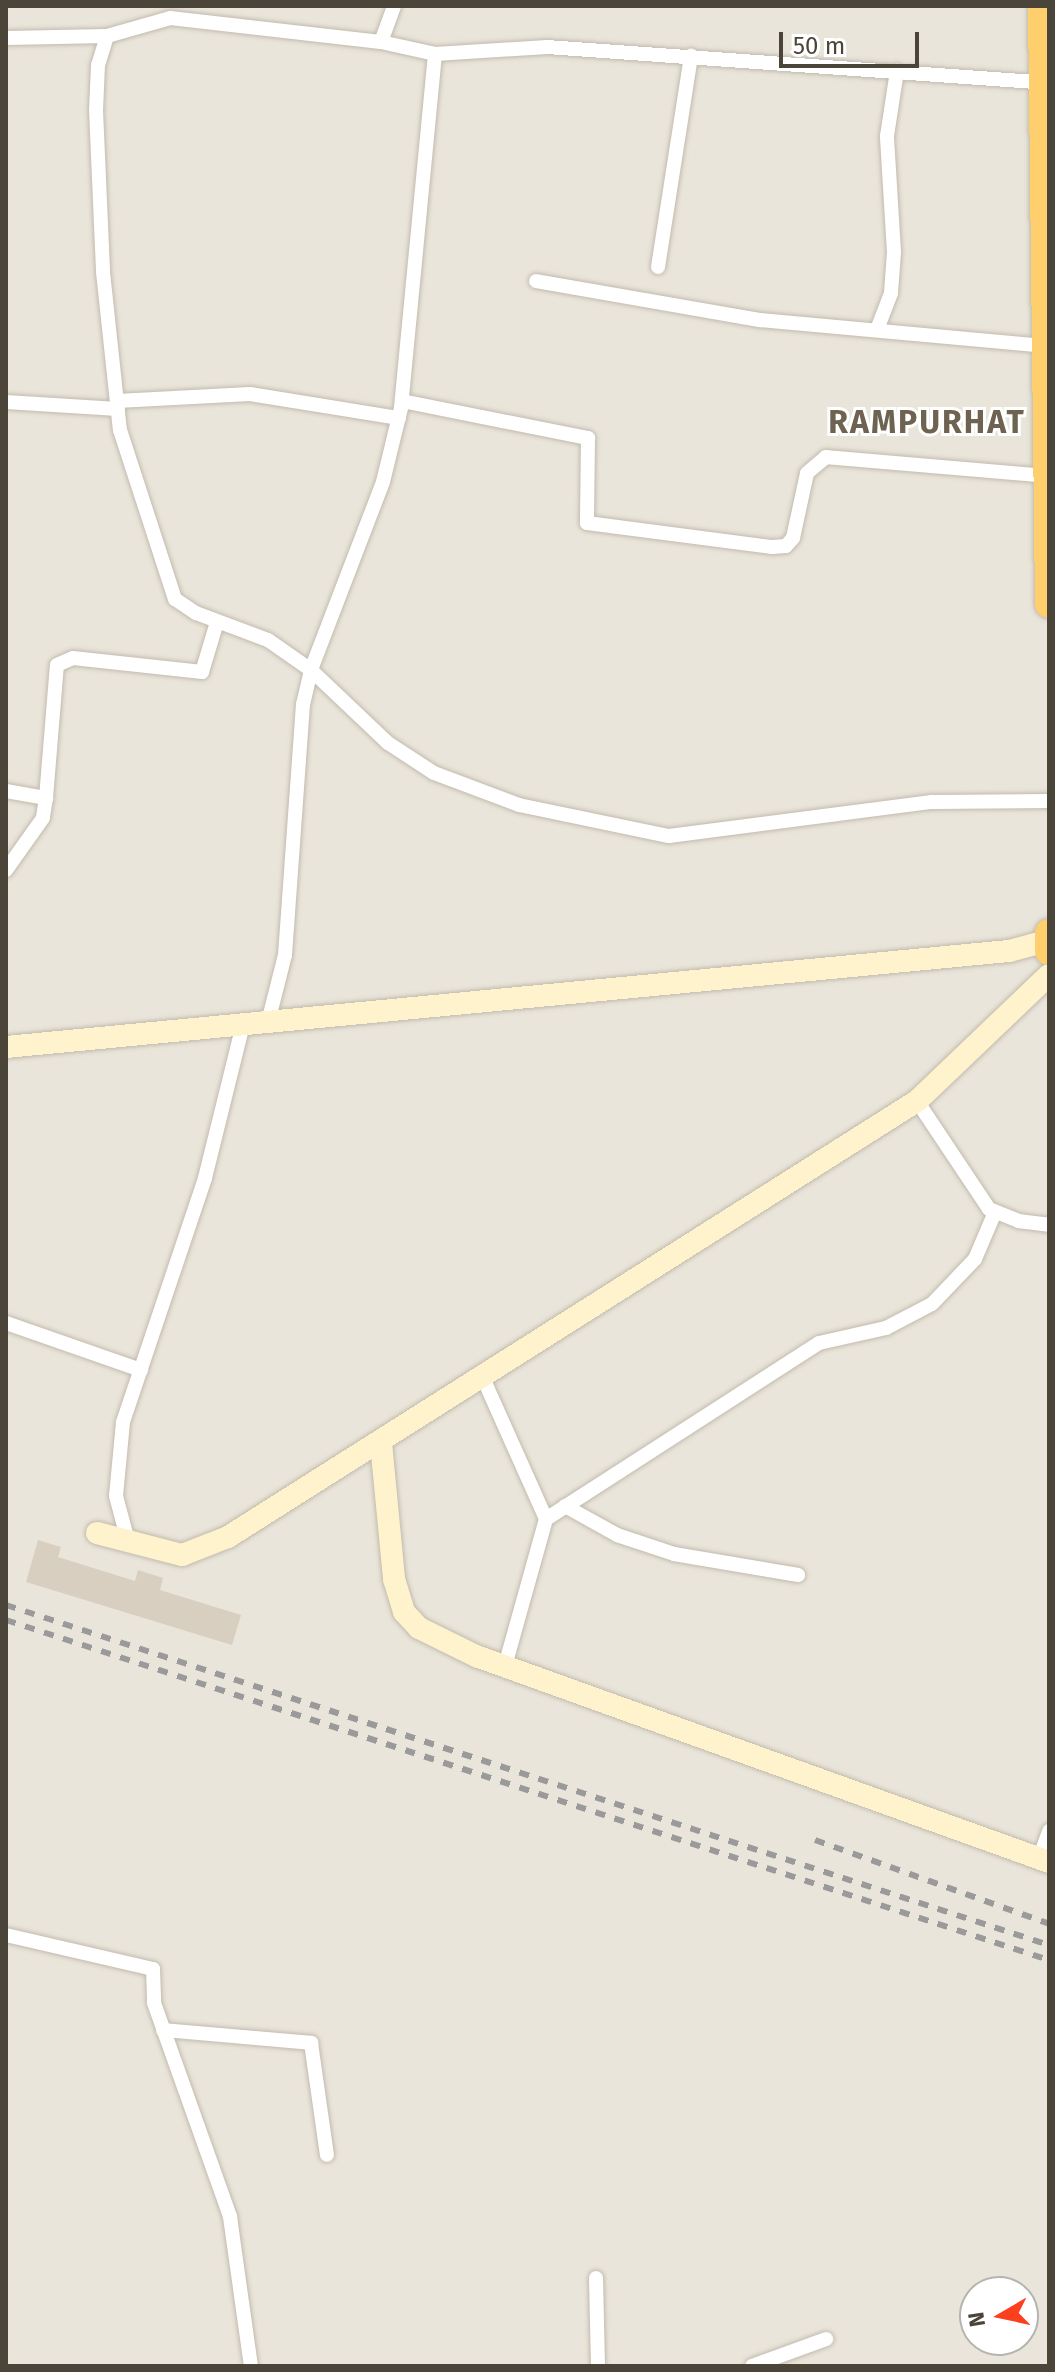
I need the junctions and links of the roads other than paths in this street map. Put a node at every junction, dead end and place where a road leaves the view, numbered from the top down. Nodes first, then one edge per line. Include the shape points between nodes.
1 (394, 6) edge
2 (1042, 6) edge
3 (174, 12) edge
4 (107, 36) junction
5 (6, 38) edge
6 (381, 42) junction
7 (435, 54) junction
8 (691, 56) junction
9 (897, 71) junction
10 (1047, 83) edge
11 (658, 267) dead end
12 (536, 281) dead end
13 (878, 327) junction
14 (1047, 346) junction
15 (402, 401) junction
16 (6, 402) edge
17 (118, 405) junction
18 (1048, 412) edge
19 (399, 418) junction
20 (1048, 476) edge
21 (1049, 604) edge
22 (217, 622) junction
23 (311, 670) junction
24 (6, 791) edge
25 (46, 798) junction
26 (1049, 801) edge
27 (6, 870) edge
28 (1048, 942) edge
29 (1049, 975) edge
30 (268, 1022) junction
31 (243, 1024) junction
32 (6, 1047) edge
33 (917, 1101) junction
34 (995, 1212) junction
35 (1049, 1225) edge
36 (6, 1323) edge
37 (141, 1370) junction
38 (483, 1378) junction
39 (381, 1443) junction
40 (565, 1506) junction
41 (546, 1519) junction
42 (97, 1533) dead end
43 (128, 1541) junction
44 (798, 1575) dead end
45 (505, 1666) junction
46 (1049, 1831) edge
47 (1044, 1860) edge
48 (6, 1935) edge
49 (163, 2030) junction
50 (327, 2155) dead end
51 (596, 2278) dead end
52 (826, 2339) dead end
53 (251, 2366) edge
54 (598, 2366) edge
55 (752, 2366) edge

1 - 6 street
2 - 10 highway
3 - 4 street
3 - 6 street
4 - 5 street
4 - 17 street via 98,65 96,110 103,272
6 - 7 street
7 - 8 street via 524,46
7 - 15 street
8 - 9 street
8 - 11 street
9 - 10 street
9 - 13 street via 887,136 892,279
10 - 14 highway
12 - 13 street via 760,320
13 - 14 street via 947,340
14 - 18 highway
15 - 19 street
15 - 20 street via 588,438 587,523 772,547 786,546 793,538 807,473 826,457
16 - 17 street
17 - 19 street via 250,394
17 - 22 street via 175,599
18 - 20 highway
19 - 23 street via 383,482
20 - 21 highway
22 - 23 street via 268,640
22 - 25 street via 202,672 97,659 73,658 57,665
23 - 26 street via 388,743 434,773 519,805 669,836 932,802
23 - 30 street via 303,704 285,955
24 - 25 street
25 - 27 street via 43,818
28 - 30 street via 1009,951
29 - 33 street
30 - 31 street
31 - 32 street
31 - 37 street via 205,1178
33 - 34 street
33 - 38 street
34 - 35 street
34 - 40 street via 975,1259 932,1304 886,1328 819,1343
36 - 37 street
37 - 43 street via 116,1451 116,1496
38 - 39 street
38 - 41 street
39 - 43 street via 208,1548 182,1555
39 - 45 street via 394,1579 404,1612 429,1634
40 - 41 street
40 - 44 street via 617,1535 674,1554
41 - 45 street
42 - 43 street
45 - 47 street
46 - 47 street
48 - 49 street via 153,1969 154,2003
49 - 50 street via 311,2043
49 - 53 street via 230,2217
51 - 54 street
52 - 55 street

